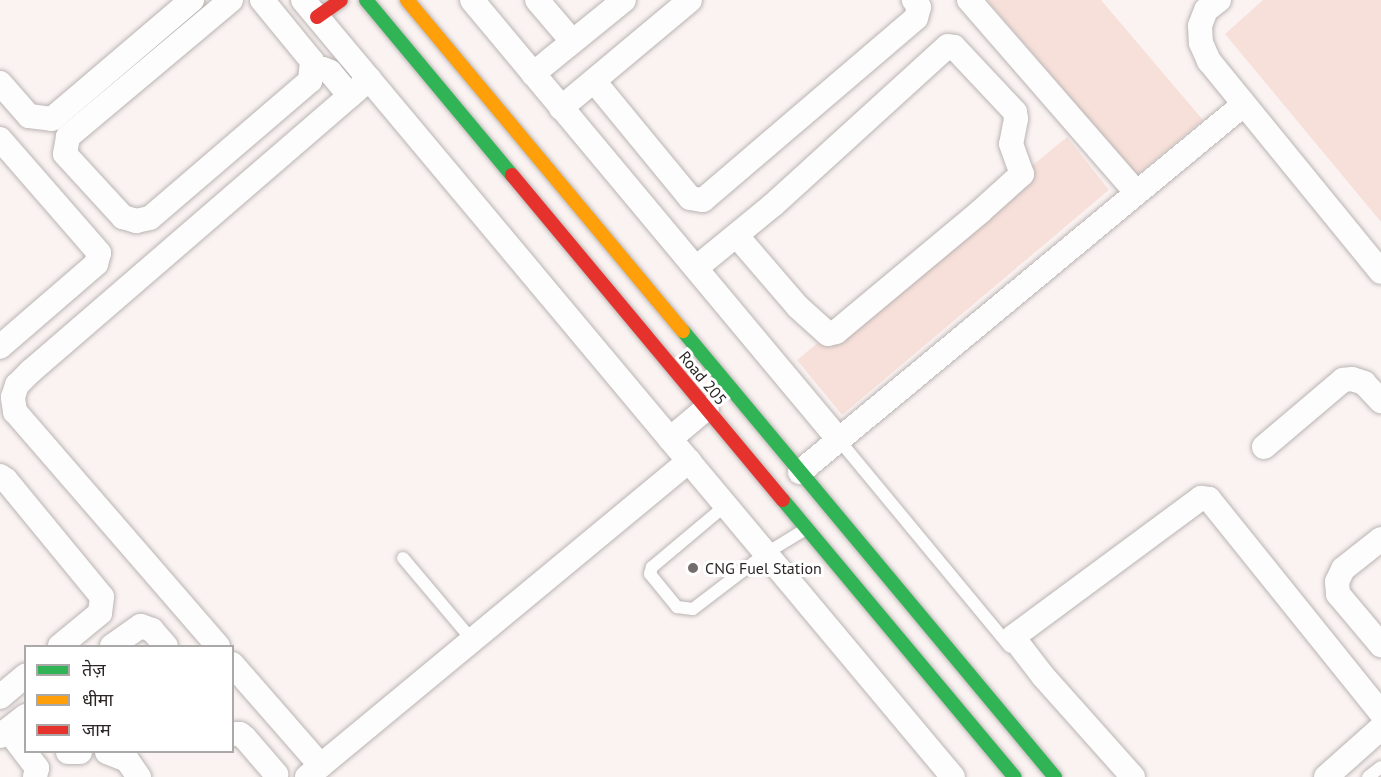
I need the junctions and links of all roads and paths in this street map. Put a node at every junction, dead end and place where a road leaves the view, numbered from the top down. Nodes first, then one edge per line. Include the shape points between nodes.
1 (192, 0) edge
2 (231, 0) edge
3 (262, 0) edge
4 (341, 0) edge
5 (366, 0) edge
6 (407, 0) edge
7 (472, 0) edge
8 (537, 0) edge
9 (624, 0) edge
10 (690, 0) edge
11 (914, 0) edge
12 (969, 0) edge
13 (1219, 0) edge
14 (310, 8) edge
15 (572, 41) junction
16 (313, 70) junction
17 (533, 74) junction
18 (369, 79) junction
19 (594, 81) junction
20 (0, 83) edge
21 (350, 96) junction
22 (1243, 105) junction
23 (561, 108) junction
24 (0, 139) edge
25 (1136, 192) junction
26 (737, 236) junction
27 (696, 268) junction
28 (1381, 272) edge
29 (0, 347) edge
30 (1381, 401) edge
31 (7, 407) edge
32 (707, 408) junction
33 (670, 439) junction
34 (839, 440) junction
35 (1264, 447) dead end
36 (689, 461) junction
37 (800, 472) junction
38 (0, 476) edge
39 (726, 505) junction
40 (807, 528) junction
41 (1381, 539) edge
42 (765, 554) junction
43 (403, 558) dead end
44 (472, 640) junction
45 (61, 645) edge
46 (113, 645) edge
47 (165, 645) edge
48 (217, 645) edge
49 (1381, 645) edge
50 (234, 667) edge
51 (24, 677) edge
52 (1041, 678) junction
53 (0, 697) edge
54 (1381, 713) edge
55 (11, 727) edge
56 (1381, 729) edge
57 (234, 734) edge
58 (24, 748) edge
59 (27, 753) edge
60 (110, 753) edge
61 (311, 764) edge
62 (1381, 767) edge
63 (274, 775) edge
64 (35, 777) edge
65 (139, 777) edge
66 (953, 777) edge
67 (1015, 777) edge
68 (1055, 777) edge
69 (1118, 777) edge
70 (1133, 777) edge
71 (1326, 777) edge
72 (1368, 777) edge

1 - 20 street via 52,120 29,116
2 - 16 street via 68,137 65,154 123,217 136,221 150,218 310,81
3 - 16 street via 312,61
4 - 14 main road
5 - 32 main road, Road 205
6 - 37 main road, Road 205
7 - 17 street
8 - 15 street
9 - 15 street
10 - 19 street
11 - 19 street via 920,7 916,18 703,200 690,198
12 - 25 street
13 - 22 street via 1206,10 1200,26 1201,42 1209,61
14 - 18 street
15 - 17 street
16 - 21 street via 330,72
17 - 23 street
18 - 21 street
18 - 33 street
19 - 23 street
21 - 31 street via 26,376
22 - 25 street
22 - 28 street
23 - 27 street
24 - 29 street via 99,253 96,264
25 - 34 street
26 - 26 street via 948,46 954,47 1015,112 1011,144 1022,174 836,332 828,334 798,307
26 - 27 street
27 - 34 street
30 - 35 street via 1364,383 1343,380
31 - 48 street
32 - 33 street
32 - 40 main road, Road 205
33 - 36 street
34 - 37 street
34 - 52 lane
36 - 39 street
36 - 44 street
37 - 68 main road, Road 205
38 - 45 street via 102,597 99,613
39 - 42 street
39 - 42 lane via 658,560 650,574 677,607 693,609
40 - 42 lane
40 - 67 main road, Road 205
41 - 49 street via 1343,569 1337,582 1338,594
42 - 66 street
43 - 44 lane
44 - 61 street
46 - 47 street via 141,626 153,630
50 - 61 street
51 - 53 street
52 - 54 street via 1015,635 1201,498 1209,500
52 - 69 lane
52 - 70 street
55 - 58 street
56 - 71 street
57 - 63 street via 245,738
59 - 64 street via 37,768
60 - 65 street via 127,760
61 - 63 street
62 - 72 lane

